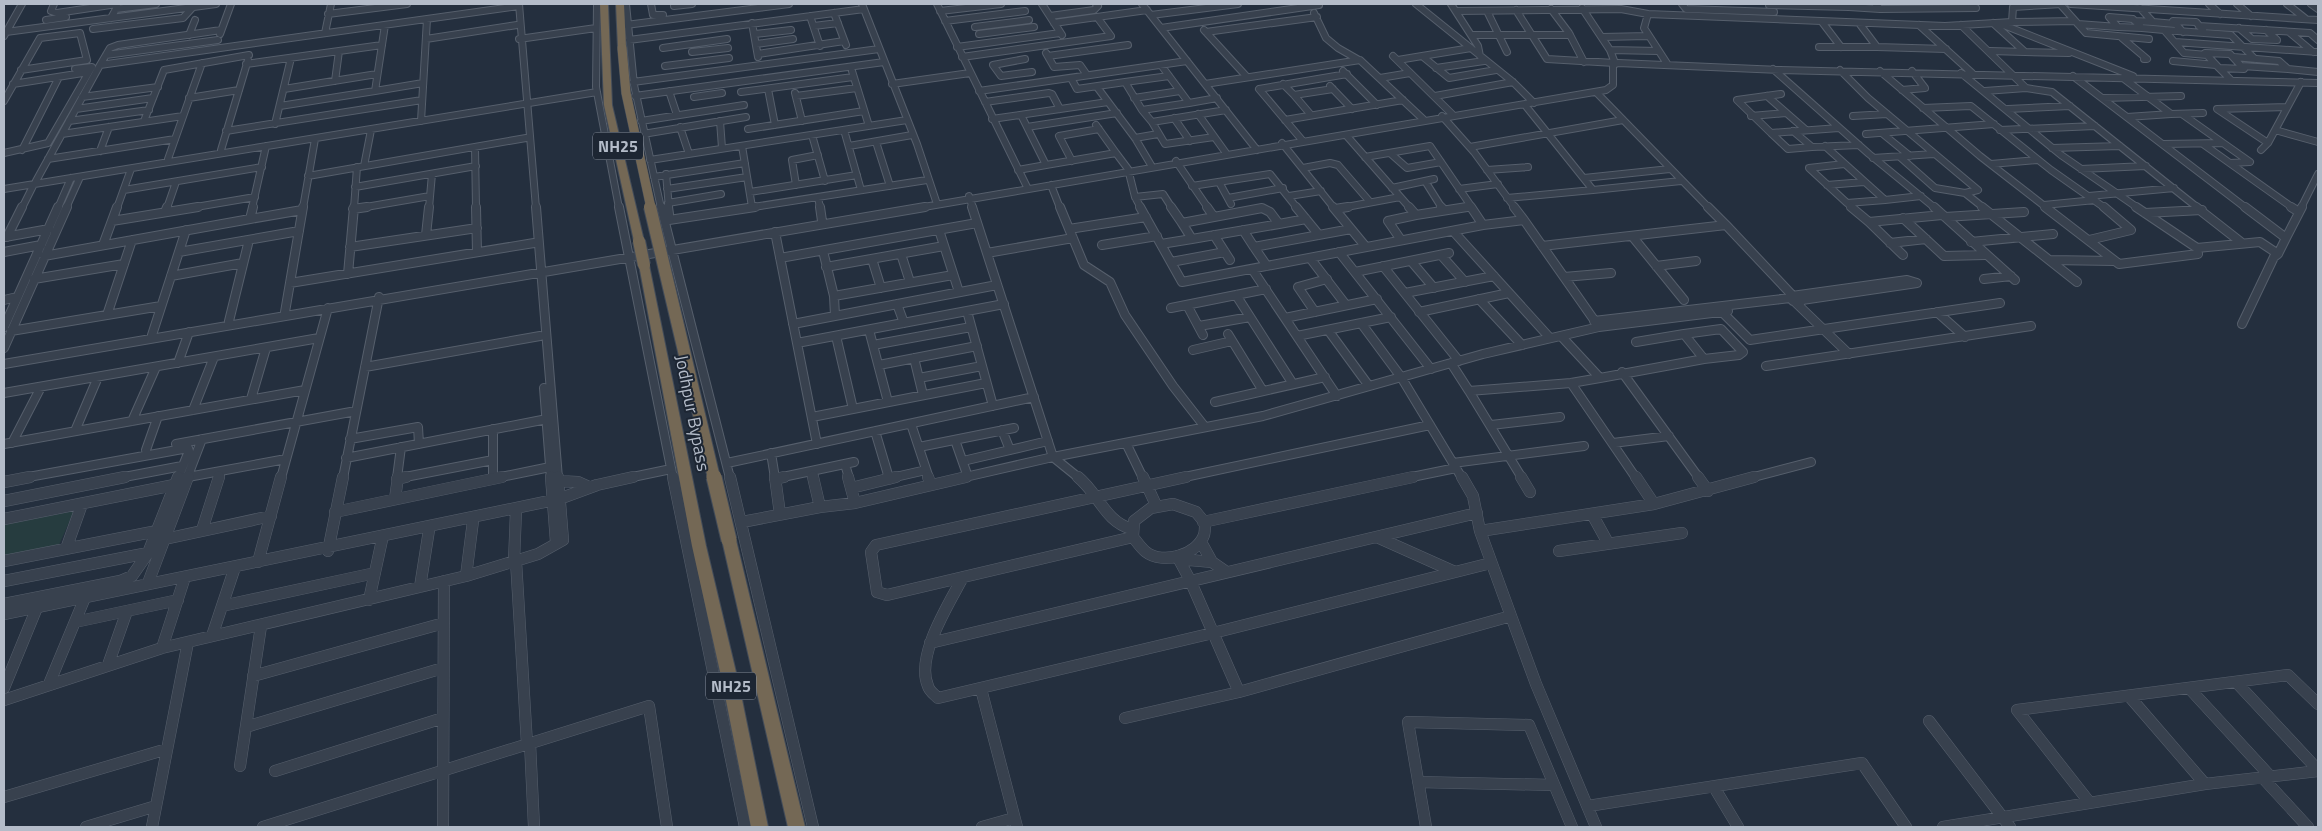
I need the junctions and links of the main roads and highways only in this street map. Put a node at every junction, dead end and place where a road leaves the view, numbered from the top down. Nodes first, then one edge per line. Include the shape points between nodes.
1 (604, 4) edge
2 (620, 4) edge
3 (760, 827) edge
4 (797, 827) edge

1 - 3 highway, Jodhpur Bypass / NH25, bridge via 608,105
2 - 4 highway, bridge via 627,98

